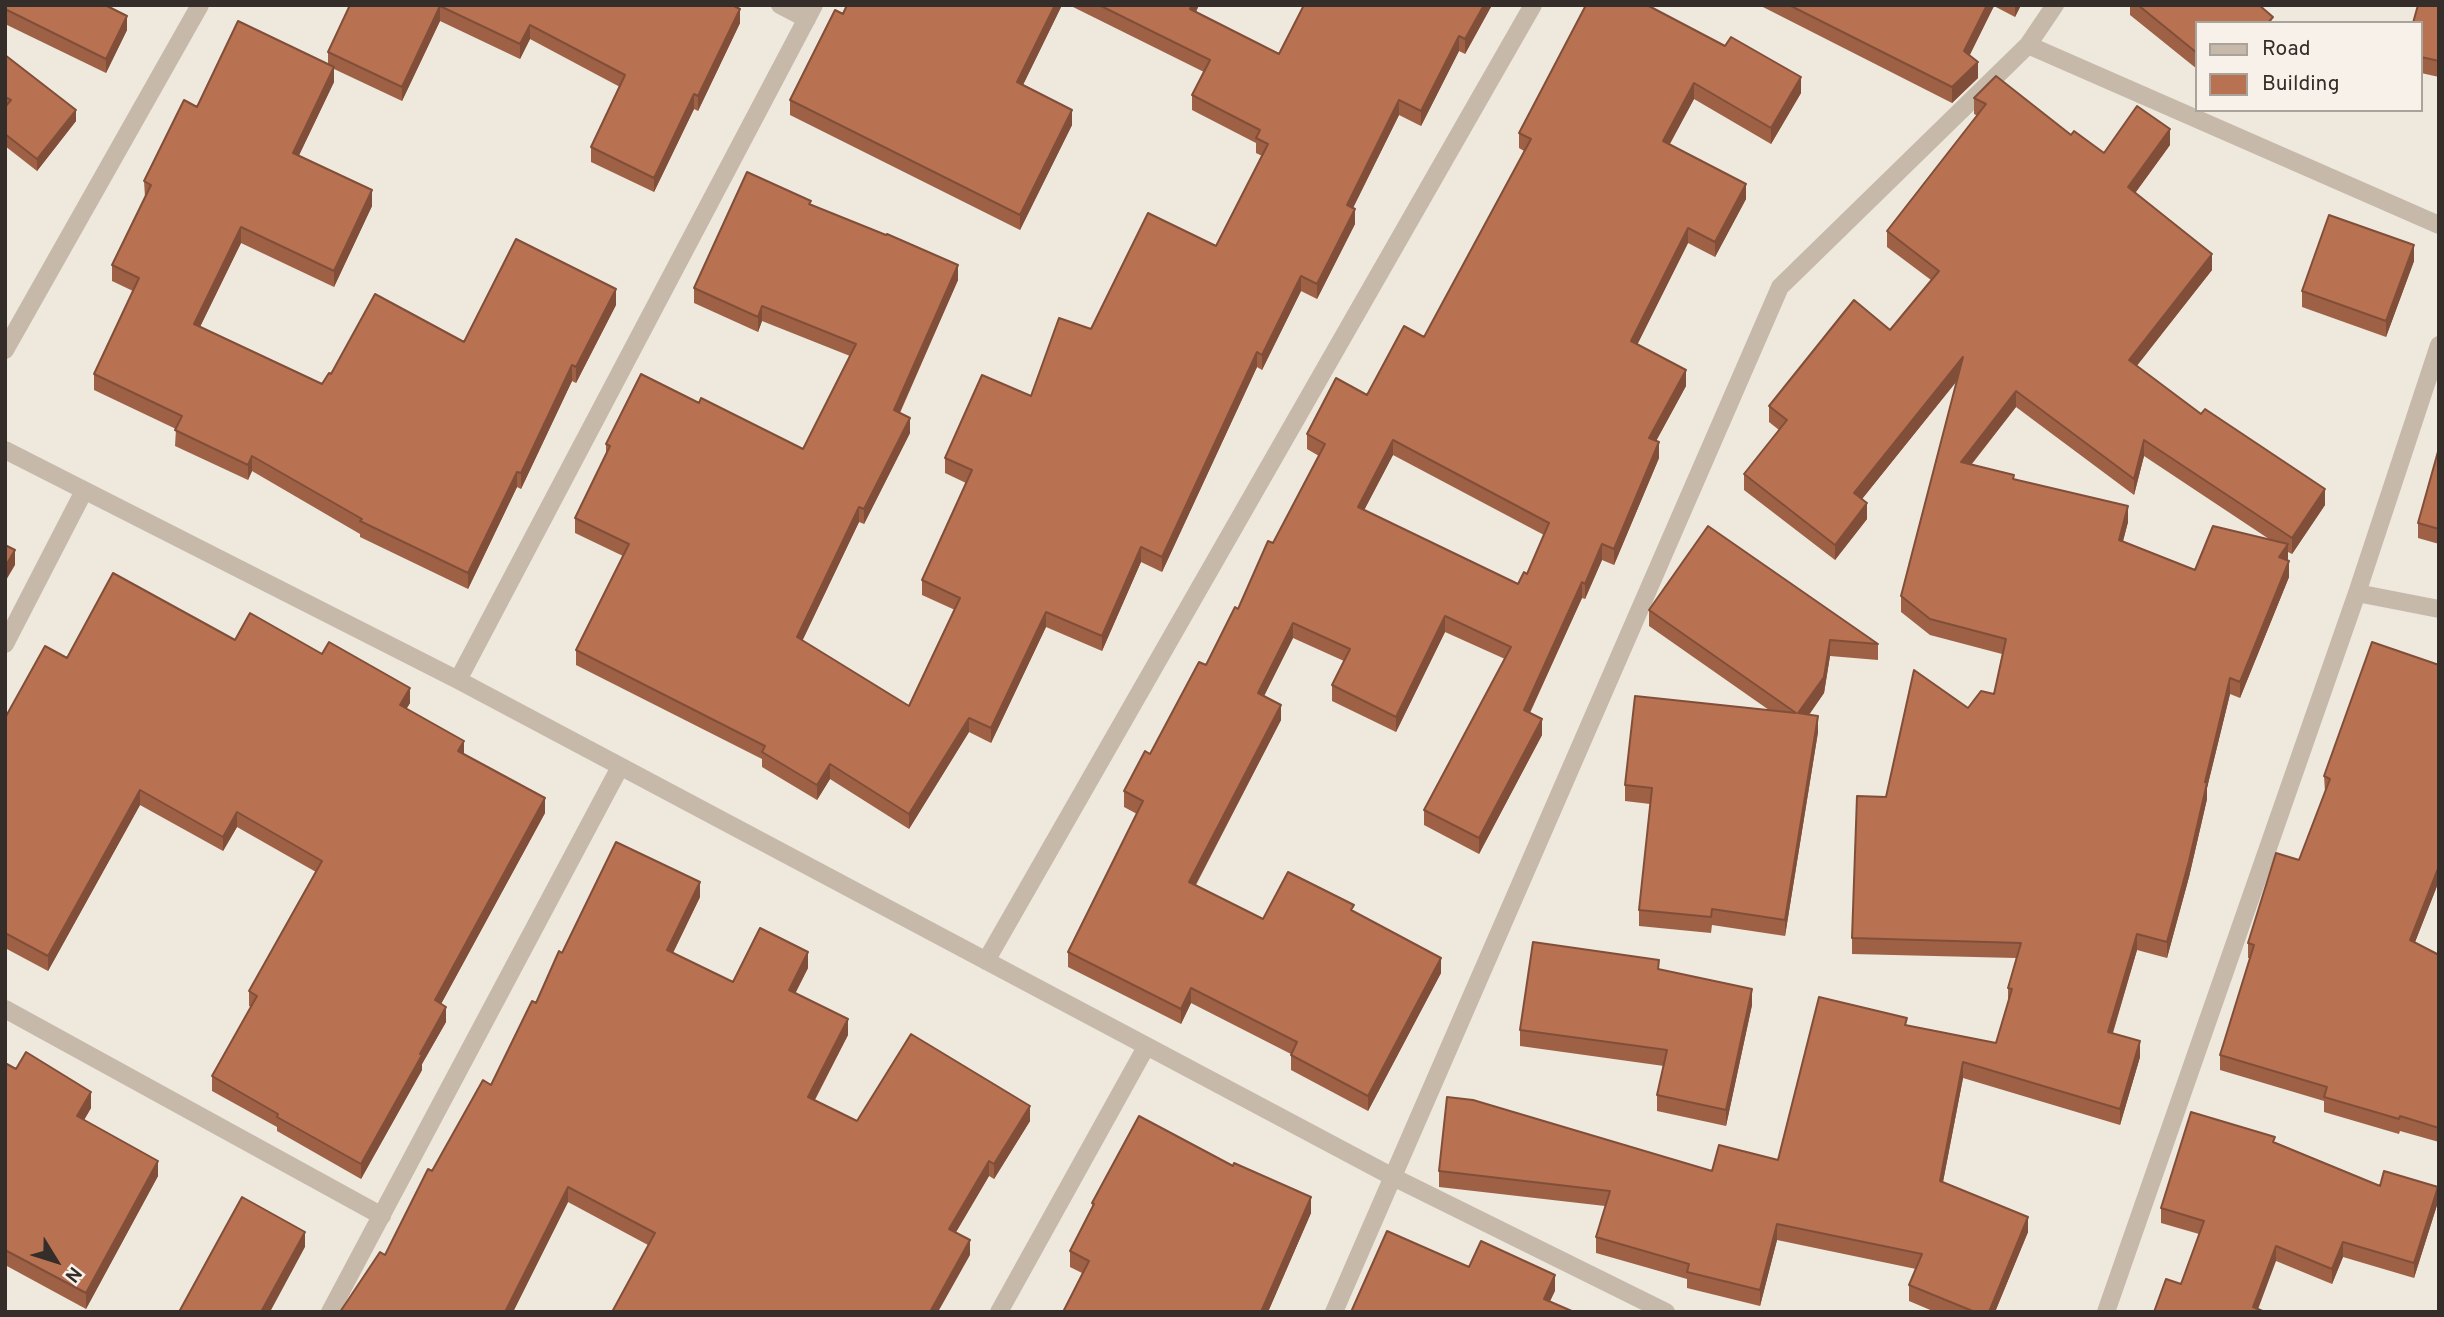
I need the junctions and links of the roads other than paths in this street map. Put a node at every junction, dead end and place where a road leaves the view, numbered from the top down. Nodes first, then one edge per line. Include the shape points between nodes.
1 (200, 5) edge
2 (780, 5) edge
3 (1533, 5) edge
4 (2055, 5) edge
5 (810, 12) edge
6 (2028, 45) junction
7 (2439, 225) edge
8 (2439, 345) edge
9 (5, 350) edge
10 (5, 450) edge
11 (83, 491) junction
12 (2357, 593) junction
13 (2439, 609) edge
14 (5, 644) edge
15 (458, 680) junction
16 (620, 767) junction
17 (986, 961) junction
18 (5, 1009) edge
19 (1146, 1046) junction
20 (1393, 1177) junction
21 (382, 1216) junction
22 (330, 1312) edge
23 (999, 1312) edge
24 (1334, 1312) edge
25 (1666, 1312) edge
26 (2106, 1312) edge

1 - 9 street
2 - 5 street
3 - 17 street
4 - 6 street
5 - 15 street
6 - 7 street
6 - 20 street via 1780,287
8 - 12 street
10 - 11 street
11 - 14 street
11 - 15 street
12 - 13 street
12 - 26 street
15 - 16 street
16 - 17 street
16 - 21 street
17 - 19 street
18 - 21 street
19 - 20 street
19 - 23 street
20 - 24 street
20 - 25 street
21 - 22 street

